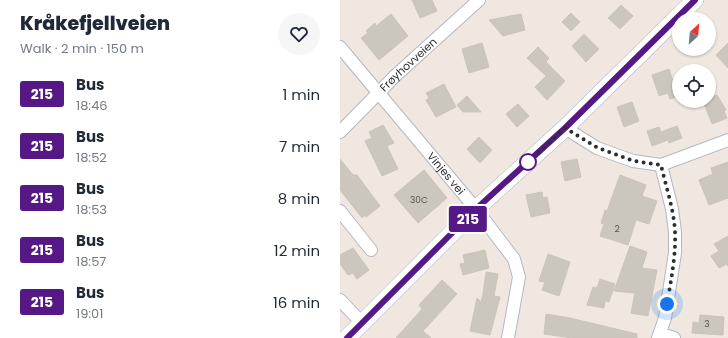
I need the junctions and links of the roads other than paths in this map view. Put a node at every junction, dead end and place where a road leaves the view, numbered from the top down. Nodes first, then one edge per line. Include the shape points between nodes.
1 (479, 0) edge
2 (695, 0) edge
3 (340, 47) edge
4 (378, 92) junction
5 (565, 128) junction
6 (340, 132) edge
7 (728, 140) edge
8 (661, 165) junction
9 (476, 209) junction
10 (340, 211) edge
11 (371, 250) dead end
12 (340, 300) edge
13 (361, 322) junction
14 (660, 336) edge
15 (347, 338) edge
16 (508, 338) edge
17 (674, 338) edge

1 - 4 street, Frøyhovveien
2 - 5 main road
3 - 4 street, Vinjes vei
4 - 6 street, Frøyhovveien
4 - 9 street, Vinjes vei
5 - 8 street via 598,148 634,161
5 - 9 main road
7 - 8 street
8 - 14 street via 672,209 675,253
9 - 13 main road
9 - 16 street, Vinjes vei via 514,259 519,277
10 - 11 street
12 - 13 street
13 - 15 main road
14 - 17 street

